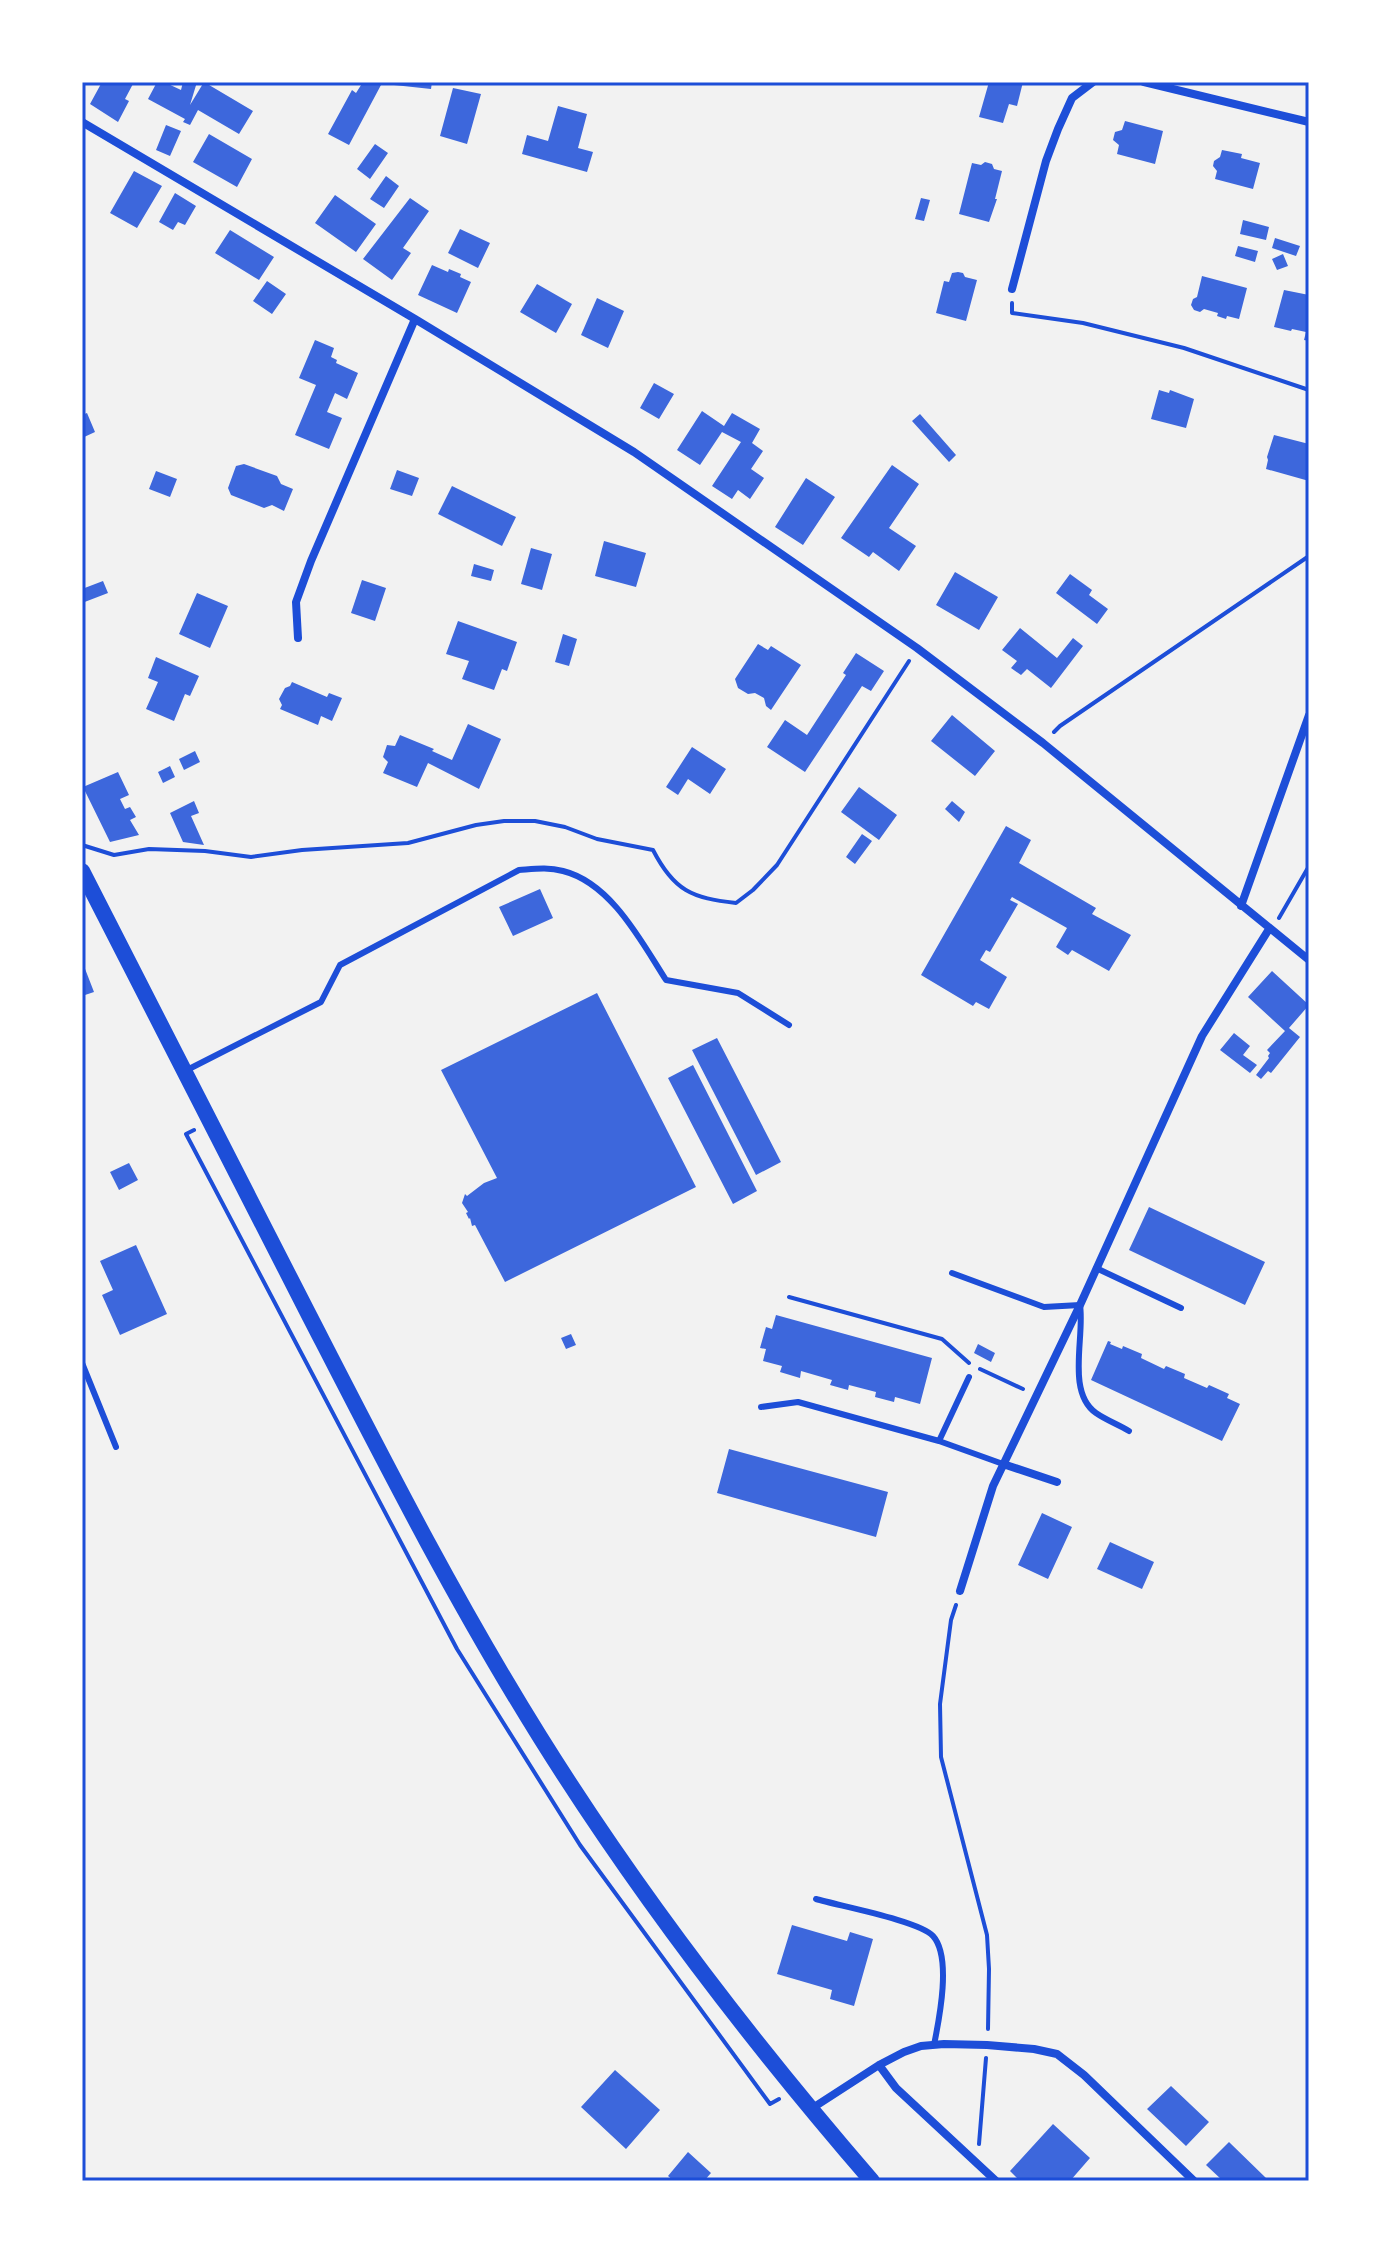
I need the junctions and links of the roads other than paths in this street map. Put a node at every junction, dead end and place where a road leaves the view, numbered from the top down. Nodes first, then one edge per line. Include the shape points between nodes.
1 (1093, 82) edge
2 (1144, 82) edge
3 (82, 122) edge
4 (1309, 122) edge
5 (1012, 289) road end
6 (415, 319) junction
7 (298, 638) dead end
8 (1309, 715) edge
9 (82, 871) edge
10 (1241, 906) junction
11 (1271, 930) junction
12 (1309, 960) edge
13 (789, 1025) dead end
14 (185, 1071) junction
15 (1096, 1268) junction
16 (952, 1273) dead end
17 (1080, 1305) junction
18 (1181, 1308) dead end
19 (82, 1363) edge
20 (969, 1377) dead end
21 (761, 1407) dead end
22 (1129, 1431) dead end
23 (939, 1441) junction
24 (116, 1447) dead end
25 (1003, 1464) junction
26 (1057, 1482) dead end
27 (960, 1591) road end
28 (816, 1899) dead end
29 (934, 2045) junction
30 (879, 2065) junction
31 (811, 2109) junction
32 (872, 2181) edge
33 (996, 2181) edge
34 (1194, 2181) edge

1 - 5 street via 1072,98 1058,129
2 - 4 street
3 - 6 street
6 - 7 street via 311,561 296,602
6 - 10 street via 634,452 917,648 1043,743
8 - 10 street
9 - 14 main road
10 - 11 street
11 - 12 street
11 - 15 street via 1202,1036
13 - 14 lane via 738,993 666,980 630,925 598,889 564,871 542,868 519,870 340,965 321,1002
14 - 31 main road via 391,1474 499,1670 669,1928
15 - 17 street
15 - 18 lane
16 - 17 lane via 1044,1307
17 - 22 lane via 1081,1391 1093,1411
17 - 25 street
19 - 24 lane
20 - 23 lane
21 - 23 lane via 798,1402
23 - 25 lane
25 - 26 street
25 - 27 street
28 - 29 lane via 921,1927 936,1938 943,1968
29 - 30 street
29 - 34 street via 1057,2054
30 - 31 street
30 - 33 street via 896,2088
31 - 32 main road

